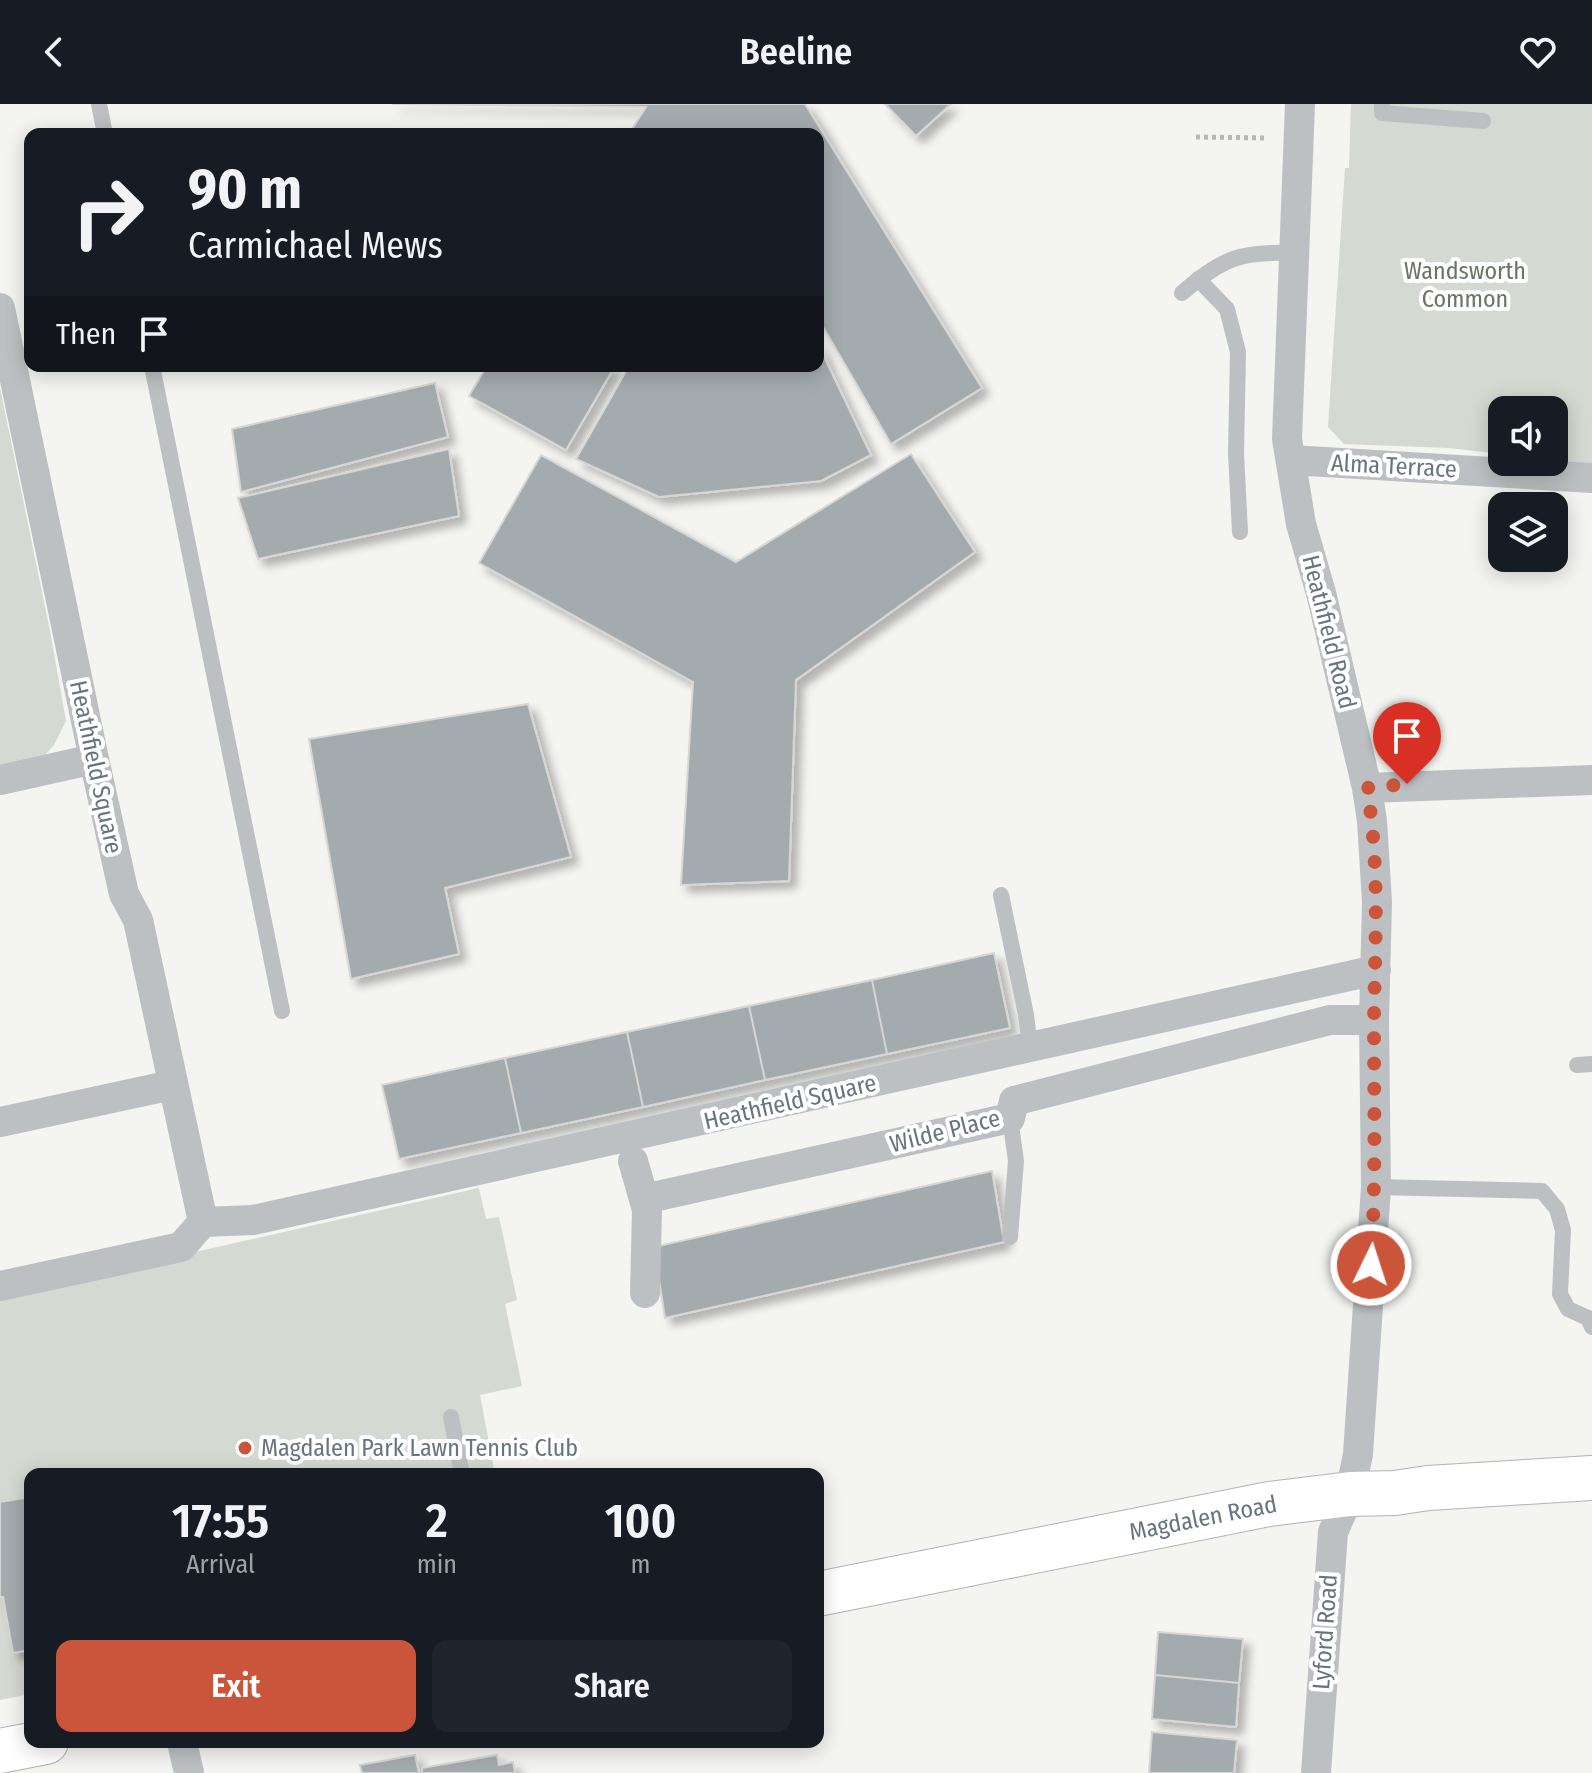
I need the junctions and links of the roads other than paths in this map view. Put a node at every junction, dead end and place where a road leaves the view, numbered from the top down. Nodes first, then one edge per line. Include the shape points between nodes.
1 (99, 104) edge
2 (1300, 104) edge
3 (1382, 104) edge
4 (1483, 121) dead end
5 (104, 128) edge
6 (1293, 253) junction
7 (1198, 279) junction
8 (1182, 293) dead end
9 (0, 308) edge
10 (153, 372) edge
11 (1291, 460) junction
12 (1592, 478) edge
13 (1240, 532) dead end
14 (94, 759) junction
15 (0, 780) edge
16 (1592, 780) edge
17 (1367, 788) junction
18 (1001, 895) dead end
19 (1376, 970) junction
20 (282, 1011) dead end
21 (1374, 1020) junction
22 (1030, 1047) junction
23 (172, 1085) junction
24 (1010, 1118) junction
25 (0, 1122) edge
26 (633, 1161) dead end
27 (1376, 1187) junction
28 (644, 1199) junction
29 (203, 1222) junction
30 (1010, 1237) dead end
31 (0, 1286) edge
32 (645, 1293) dead end
33 (1592, 1327) edge
34 (451, 1417) dead end
35 (461, 1468) edge
36 (1592, 1478) edge
37 (1350, 1494) junction
38 (824, 1593) edge
39 (24, 1746) edge
40 (183, 1748) edge
41 (0, 1751) edge
42 (189, 1773) edge
43 (1316, 1773) edge

1 - 5 lane
2 - 6 street, Heathfield Road
3 - 4 lane via 1382,113
6 - 7 lane via 1237,257
6 - 11 street, Heathfield Road via 1287,439
7 - 8 lane
7 - 13 lane via 1227,309 1238,352
9 - 14 street, Heathfield Square
10 - 20 lane
11 - 12 street, Alma Terrace
11 - 17 street, Heathfield Road via 1301,524
14 - 15 street
14 - 23 street, Heathfield Square via 124,894 138,920
16 - 17 street
17 - 19 street, Heathfield Road via 1377,902
18 - 22 lane
19 - 21 street, Heathfield Road
19 - 22 street, Heathfield Square
21 - 24 street, Wilde Place via 1330,1020 1014,1101
21 - 27 street, Heathfield Road
22 - 29 street, Heathfield Square via 253,1220
23 - 25 street
23 - 29 street, Heathfield Square
24 - 28 street, Wilde Place
24 - 30 lane via 1016,1161
26 - 28 street
27 - 33 lane via 1542,1191 1557,1209 1563,1230 1560,1294 1568,1309 1588,1318
27 - 37 street, Heathfield Road via 1358,1454
28 - 32 street
29 - 31 street via 181,1247
34 - 35 lane
36 - 37 street, Magdalen Road
37 - 38 street, Magdalen Road via 1224,1512
37 - 43 street, Lyford Road via 1333,1532
39 - 41 street
40 - 42 street

